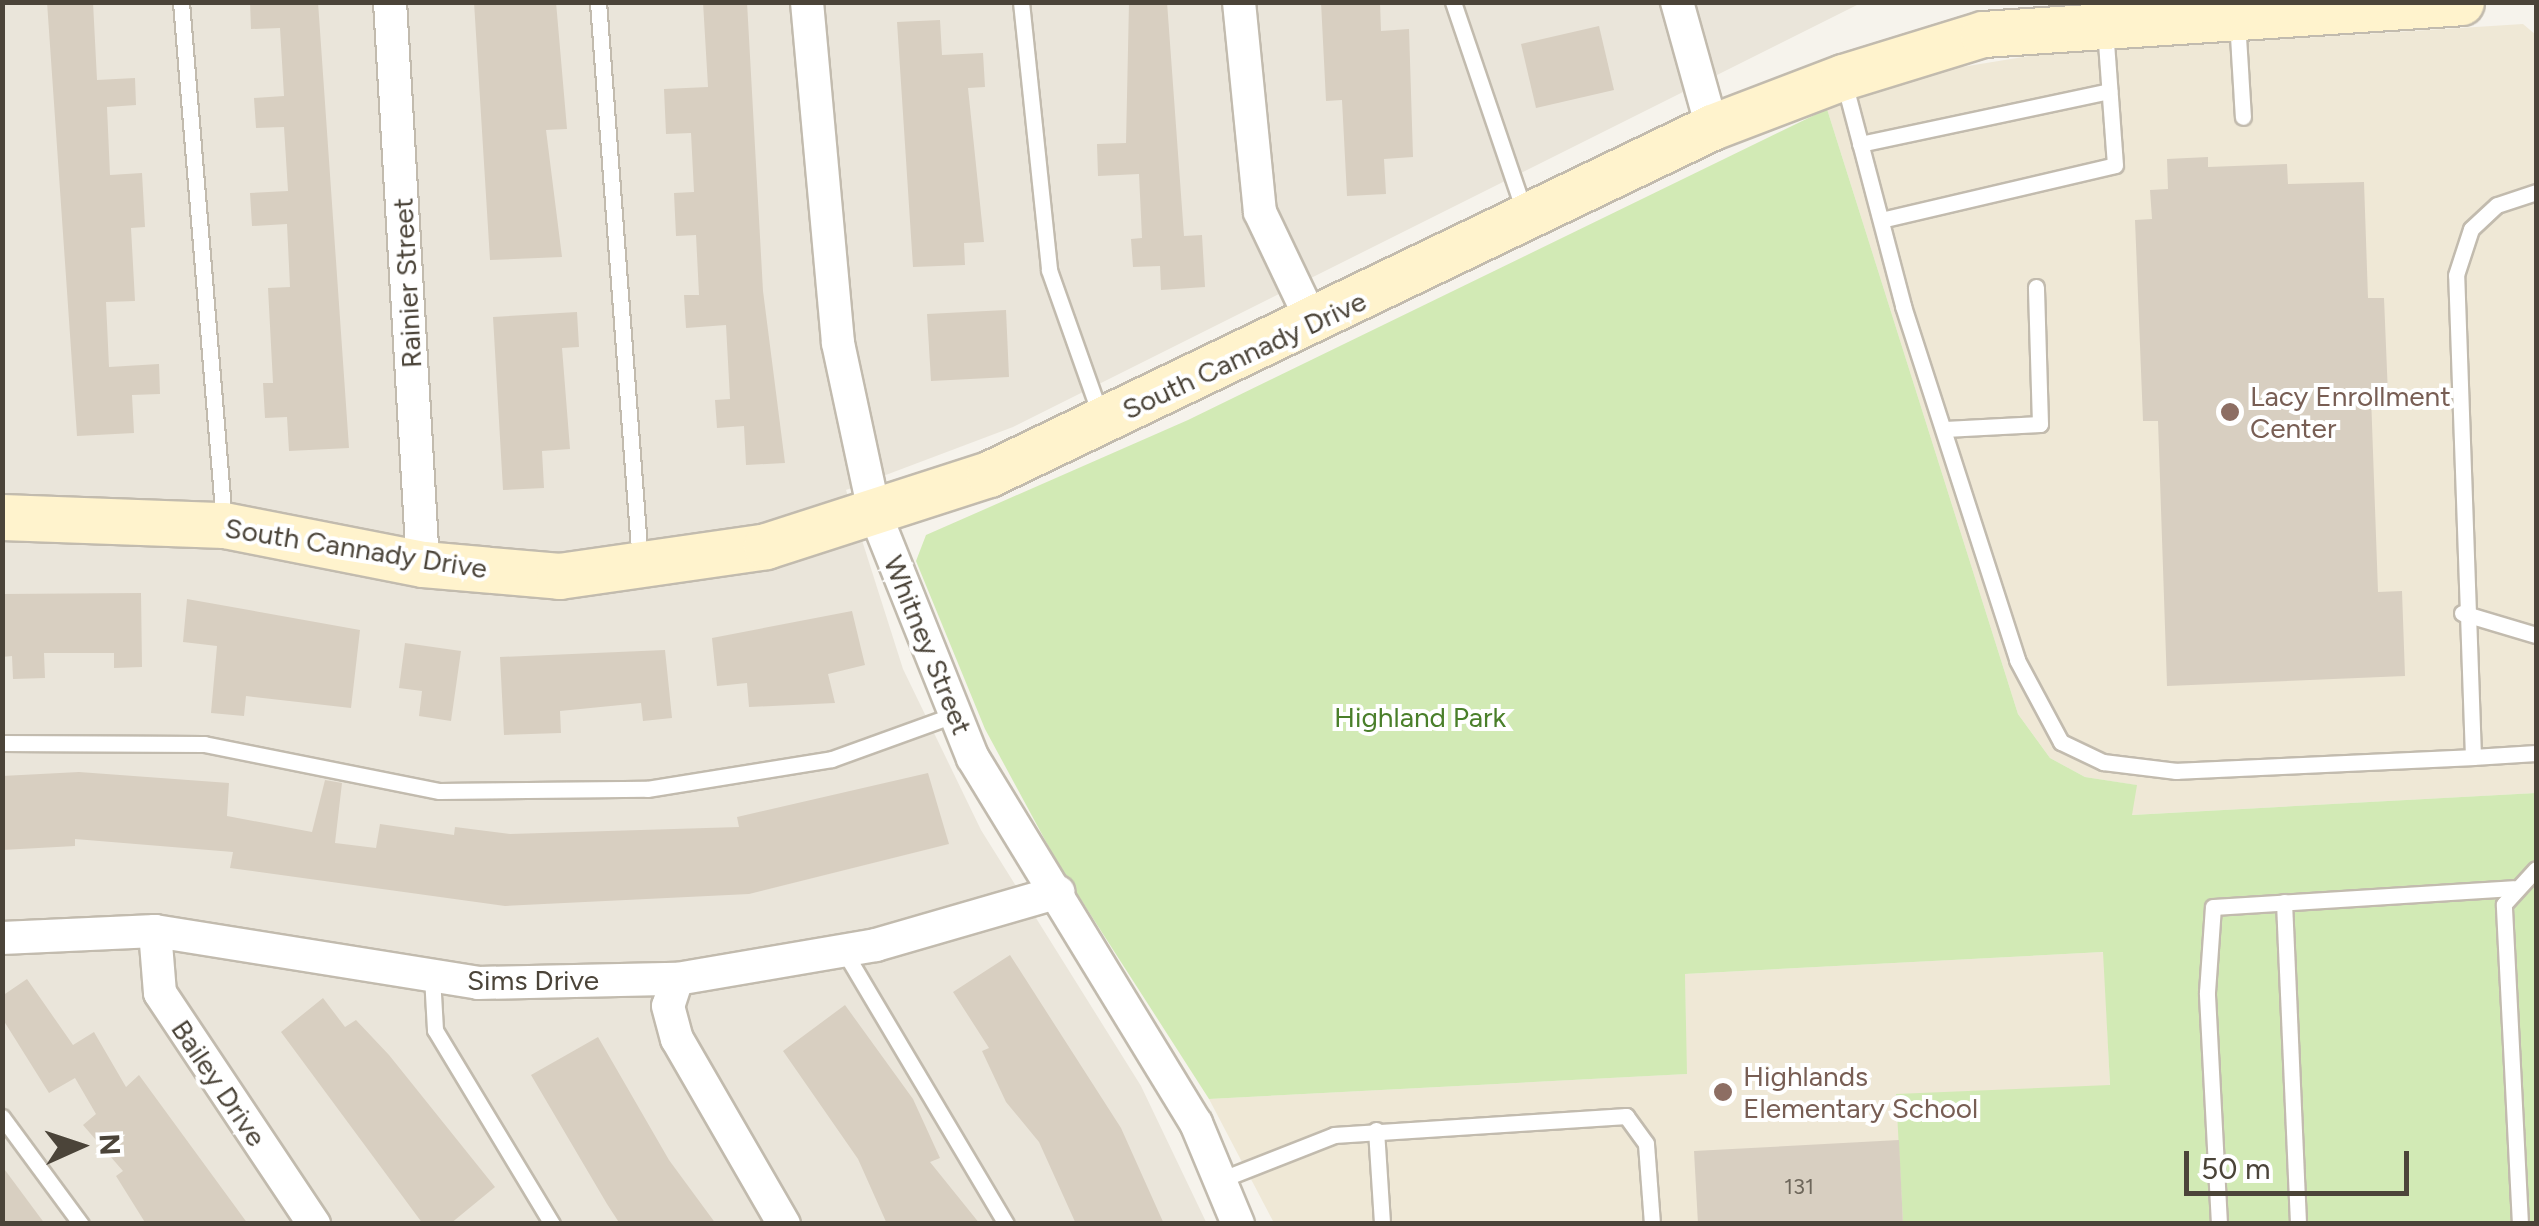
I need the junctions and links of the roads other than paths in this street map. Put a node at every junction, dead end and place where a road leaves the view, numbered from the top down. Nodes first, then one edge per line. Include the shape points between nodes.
1 (182, 2) edge
2 (390, 2) edge
3 (598, 2) edge
4 (808, 2) edge
5 (1022, 2) edge
6 (1239, 2) edge
7 (1453, 2) edge
8 (1677, 2) edge
9 (2460, 2) edge
10 (2237, 16) junction
11 (2104, 24) junction
12 (1843, 76) junction
13 (2109, 91) junction
14 (2242, 117) dead end
15 (1712, 127) junction
16 (1860, 144) junction
17 (2536, 192) edge
18 (1527, 219) junction
19 (1881, 220) junction
20 (2036, 287) dead end
21 (1314, 323) junction
22 (1104, 422) junction
23 (1945, 429) junction
24 (874, 510) junction
25 (2, 517) edge
26 (224, 525) junction
27 (422, 564) junction
28 (640, 564) junction
29 (2462, 613) junction
30 (2536, 636) edge
31 (956, 714) junction
32 (2, 743) edge
33 (2536, 754) edge
34 (2473, 757) junction
35 (2536, 869) edge
36 (2513, 888) junction
37 (1058, 892) junction
38 (2284, 902) junction
39 (156, 930) junction
40 (2, 938) edge
41 (844, 951) junction
42 (432, 976) junction
43 (677, 980) junction
44 (2, 1117) edge
45 (1376, 1130) junction
46 (1220, 1180) junction
47 (81, 1224) edge
48 (314, 1224) edge
49 (552, 1224) edge
50 (784, 1224) edge
51 (1006, 1224) edge
52 (1238, 1224) edge
53 (1382, 1224) edge
54 (1652, 1224) edge
55 (2219, 1224) edge
56 (2298, 1224) edge
57 (2520, 1224) edge

1 - 26 lane
2 - 27 street, Rainier Street
3 - 28 lane
4 - 24 street, Whitney Street via 838,343
5 - 22 lane via 1049,270 1064,334
6 - 21 street via 1260,212
7 - 18 lane
8 - 15 street
9 - 10 street, South Cannady Drive
10 - 11 street, South Cannady Drive
10 - 14 lane
11 - 12 street, South Cannady Drive via 1983,34
11 - 13 lane
12 - 15 street, South Cannady Drive
12 - 16 lane
13 - 16 lane
13 - 19 lane via 2114,164
15 - 18 street, South Cannady Drive
16 - 19 lane
17 - 29 lane via 2497,205 2471,229 2456,275
18 - 21 street, South Cannady Drive
19 - 23 lane
20 - 23 lane via 2040,424
21 - 22 street, South Cannady Drive
22 - 24 street, South Cannady Drive via 989,474
23 - 34 lane via 2017,660 2061,742 2104,762 2176,772
24 - 28 street, South Cannady Drive via 766,546
24 - 31 street, Whitney Street
25 - 26 street, South Cannady Drive
26 - 27 street, South Cannady Drive
27 - 28 street, South Cannady Drive via 558,576
29 - 30 lane
29 - 34 lane
31 - 32 lane via 832,758 647,790 440,790 204,744
31 - 37 street, Whitney Street
33 - 34 lane
35 - 36 lane
36 - 38 lane
36 - 57 lane via 2504,904
37 - 41 street, Sims Drive
37 - 46 street, Whitney Street
38 - 55 lane via 2213,907 2207,992
38 - 56 lane
39 - 40 street, Sims Drive
39 - 42 street, Sims Drive
39 - 48 street, Bailey Drive via 160,993
41 - 43 street, Sims Drive
41 - 51 lane
42 - 43 street, Sims Drive
42 - 49 lane via 434,1030
43 - 50 street via 668,1006 677,1040
44 - 47 lane
45 - 46 lane via 1334,1135
45 - 53 lane
45 - 54 lane via 1626,1116 1646,1144
46 - 52 street, Whitney Street

